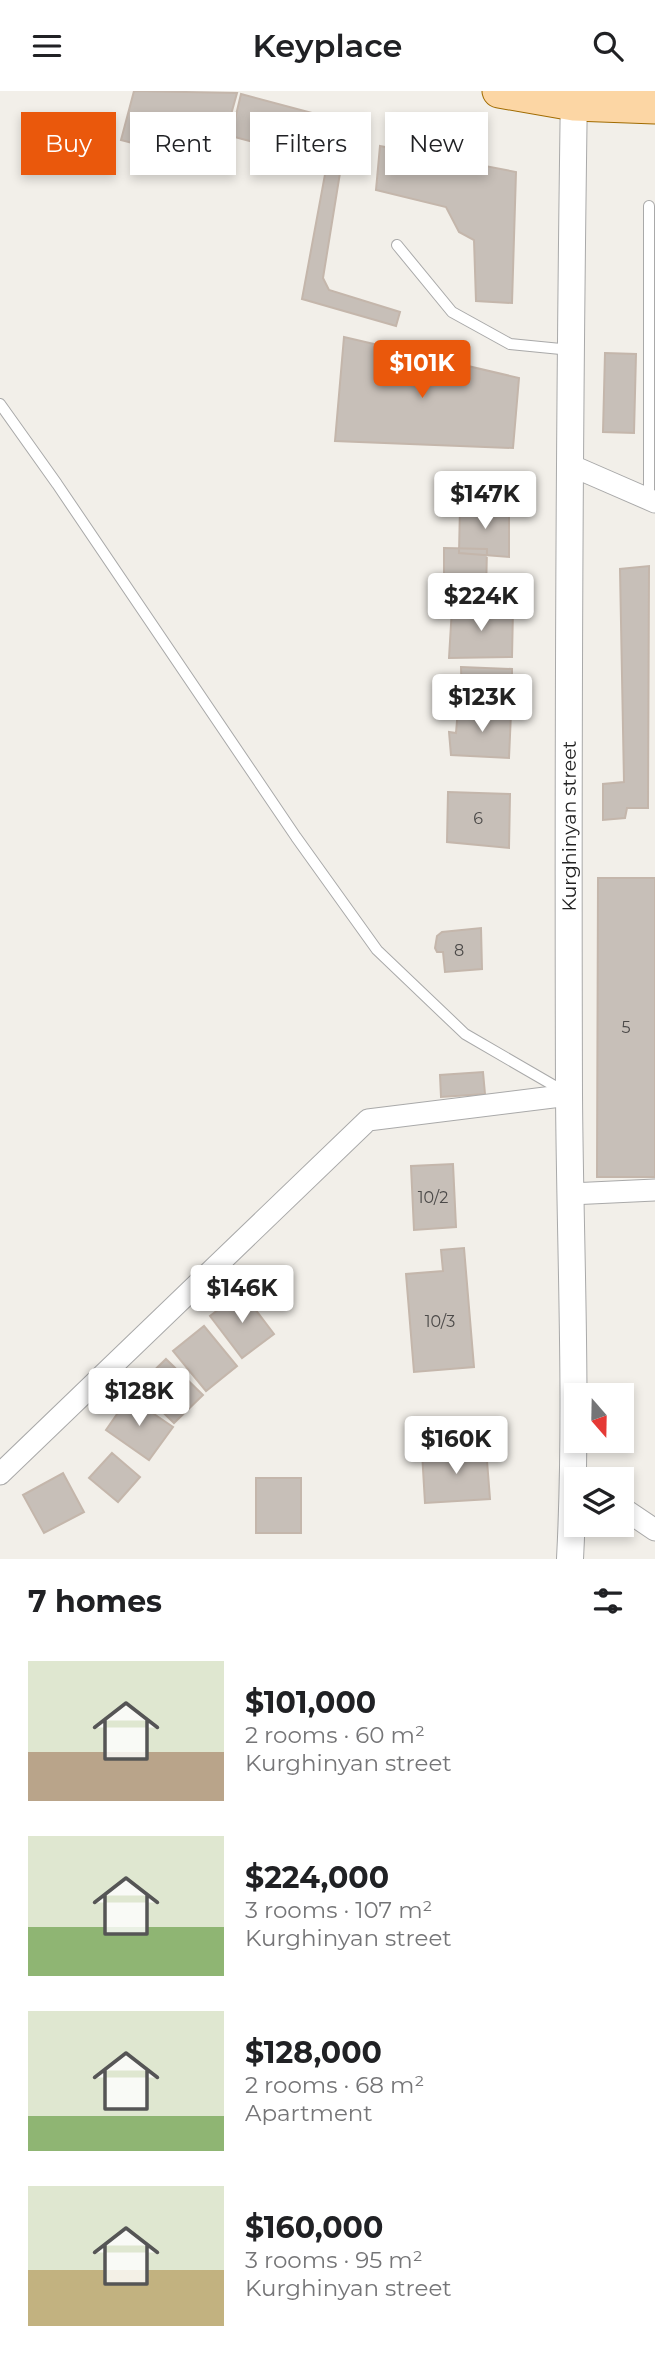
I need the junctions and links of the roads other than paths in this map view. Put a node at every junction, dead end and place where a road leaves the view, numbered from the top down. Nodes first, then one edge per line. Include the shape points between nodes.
1 (499, 91) edge
2 (574, 97) edge
3 (655, 107) edge
4 (649, 206) dead end
5 (397, 245) dead end
6 (571, 350) junction
7 (0, 404) edge
8 (570, 465) junction
9 (652, 501) edge
10 (569, 1095) junction
11 (655, 1190) edge
12 (570, 1194) junction
13 (576, 1467) edge
14 (0, 1475) edge
15 (634, 1516) edge
16 (655, 1530) edge
17 (572, 1537) edge
18 (570, 1559) edge

1 - 2 main road
2 - 3 main road
2 - 6 street, Kurghinyan street
4 - 9 lane
5 - 6 lane via 452,312 510,344
6 - 8 street, Kurghinyan street
7 - 10 lane via 377,950 465,1034
8 - 9 street
8 - 10 street, Kurghinyan street
10 - 12 street, Kurghinyan street
10 - 14 street via 368,1120
11 - 12 street
12 - 13 street, Kurghinyan street
15 - 16 street
17 - 18 street, Kurghinyan street

